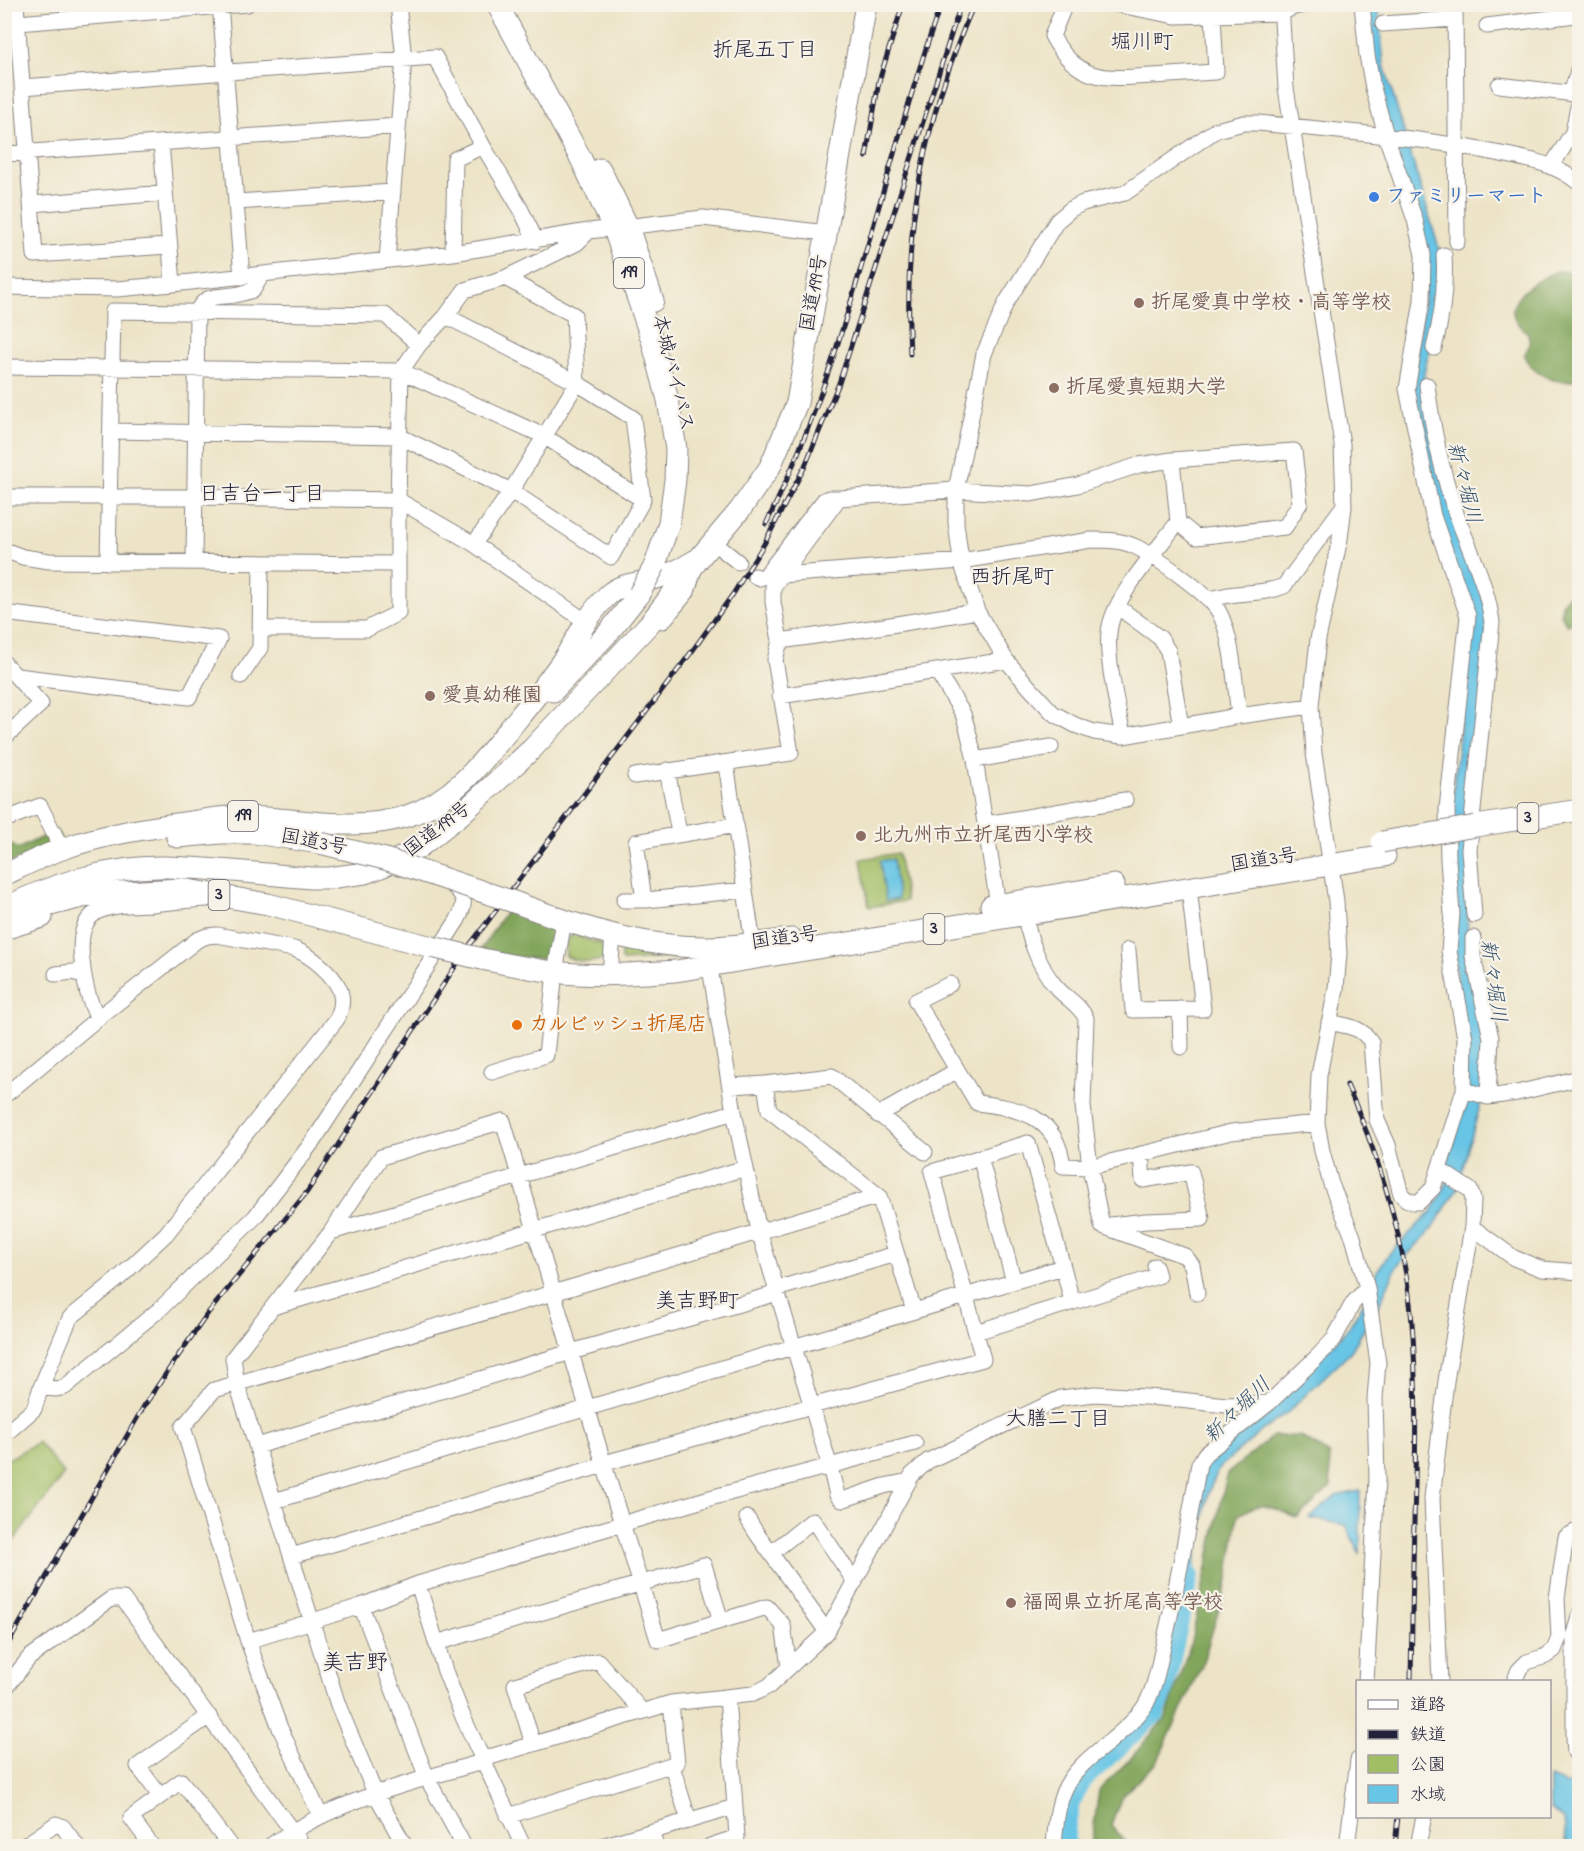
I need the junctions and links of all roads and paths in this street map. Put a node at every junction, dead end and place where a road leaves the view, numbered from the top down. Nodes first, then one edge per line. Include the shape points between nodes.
1 (16, 4) edge
2 (247, 4) edge
3 (398, 4) edge
4 (496, 4) edge
5 (512, 4) edge
6 (866, 4) edge
7 (1065, 4) edge
8 (1115, 4) edge
9 (1310, 4) edge
10 (1362, 4) edge
11 (220, 6) edge
12 (1281, 9) edge
13 (1213, 10) edge
14 (1455, 12) edge
15 (1576, 13) edge
16 (18, 23) junction
17 (1383, 24) dead end
18 (1487, 26) dead end
19 (404, 59) junction
20 (1580, 64) edge
21 (225, 72) junction
22 (1499, 85) dead end
23 (22, 87) junction
24 (1571, 94) junction
25 (398, 126) junction
26 (1292, 126) junction
27 (1397, 137) junction
28 (230, 138) junction
29 (161, 143) junction
30 (1457, 145) junction
31 (483, 146) junction
32 (28, 153) junction
33 (4, 154) edge
34 (1551, 166) junction
35 (1580, 184) edge
36 (393, 192) junction
37 (165, 193) junction
38 (236, 202) junction
39 (32, 204) junction
40 (621, 228) junction
41 (589, 231) junction
42 (826, 233) junction
43 (536, 241) junction
44 (1457, 242) dead end
45 (168, 246) junction
46 (453, 253) junction
47 (1444, 255) dead end
48 (387, 260) junction
49 (262, 274) junction
50 (242, 276) junction
51 (505, 278) junction
52 (173, 284) junction
53 (4, 287) edge
54 (197, 312) junction
55 (446, 316) junction
56 (419, 345) junction
57 (1434, 348) dead end
58 (4, 367) edge
59 (112, 368) junction
60 (196, 370) junction
61 (401, 371) junction
62 (577, 383) junction
63 (1427, 385) dead end
64 (111, 431) junction
65 (194, 434) junction
66 (399, 436) junction
67 (544, 436) junction
68 (1172, 460) junction
69 (956, 490) junction
70 (511, 491) junction
71 (4, 497) edge
72 (195, 497) junction
73 (110, 498) junction
74 (839, 498) junction
75 (398, 500) junction
76 (642, 500) junction
77 (1344, 506) junction
78 (1178, 522) junction
79 (474, 544) junction
80 (4, 550) edge
81 (703, 554) junction
82 (1152, 556) junction
83 (960, 561) junction
84 (108, 562) junction
85 (194, 562) junction
86 (738, 562) dead end
87 (261, 563) junction
88 (397, 564) junction
89 (782, 575) junction
90 (755, 576) dead end
91 (646, 588) junction
92 (1210, 600) junction
93 (1118, 607) junction
94 (977, 611) junction
95 (4, 613) edge
96 (585, 621) junction
97 (261, 628) junction
98 (780, 640) junction
99 (1006, 660) junction
100 (4, 663) edge
101 (937, 671) junction
102 (17, 676) junction
103 (241, 676) dead end
104 (780, 696) junction
105 (1311, 706) junction
106 (1239, 716) junction
107 (1181, 726) junction
108 (1123, 736) junction
109 (4, 738) edge
110 (1051, 747) dead end
111 (975, 760) junction
112 (726, 763) junction
113 (667, 770) junction
114 (475, 771) junction
115 (635, 776) dead end
116 (1125, 800) dead end
117 (1580, 810) edge
118 (4, 820) edge
119 (986, 824) junction
120 (1580, 824) edge
121 (736, 825) junction
122 (679, 833) junction
123 (1477, 834) junction
124 (62, 849) junction
125 (412, 852) junction
126 (1330, 857) junction
127 (4, 875) edge
128 (311, 878) junction
129 (4, 887) edge
130 (1189, 888) junction
131 (745, 890) junction
132 (211, 898) junction
133 (624, 900) dead end
134 (644, 900) junction
135 (55, 904) junction
136 (999, 905) junction
137 (1023, 907) junction
138 (4, 909) edge
139 (1474, 915) dead end
140 (4, 919) edge
141 (328, 921) junction
142 (564, 921) junction
143 (4, 928) edge
144 (613, 935) junction
145 (1473, 938) dead end
146 (753, 944) junction
147 (1128, 950) dead end
148 (709, 956) junction
149 (555, 972) junction
150 (56, 974) dead end
151 (610, 975) junction
152 (84, 976) junction
153 (950, 984) dead end
154 (1180, 1009) junction
155 (98, 1018) junction
156 (1329, 1022) junction
157 (1180, 1047) dead end
158 (956, 1071) junction
159 (492, 1072) dead end
160 (1580, 1078) edge
161 (765, 1084) junction
162 (731, 1086) junction
163 (1464, 1090) junction
164 (4, 1096) edge
165 (1488, 1097) junction
166 (734, 1112) junction
167 (878, 1115) junction
168 (1317, 1123) junction
169 (925, 1152) dead end
170 (1141, 1154) junction
171 (980, 1157) junction
172 (1090, 1167) junction
173 (745, 1168) junction
174 (1443, 1172) junction
175 (519, 1176) junction
176 (879, 1196) junction
177 (1102, 1226) junction
178 (1472, 1227) junction
179 (535, 1231) junction
180 (759, 1231) junction
181 (331, 1232) junction
182 (896, 1254) junction
183 (1155, 1266) dead end
184 (1063, 1267) junction
185 (1580, 1272) edge
186 (1014, 1282) junction
187 (1367, 1288) junction
188 (776, 1289) junction
189 (554, 1293) junction
190 (1197, 1293) dead end
191 (965, 1296) junction
192 (1072, 1302) junction
193 (273, 1307) junction
194 (914, 1311) junction
195 (976, 1332) junction
196 (794, 1347) junction
197 (571, 1352) junction
198 (237, 1384) junction
199 (41, 1387) junction
200 (1269, 1403) junction
201 (812, 1405) junction
202 (587, 1408) junction
203 (4, 1436) edge
204 (915, 1443) dead end
205 (257, 1446) junction
206 (604, 1465) junction
207 (830, 1467) junction
208 (909, 1481) junction
209 (274, 1501) junction
210 (747, 1518) dead end
211 (621, 1524) junction
212 (1580, 1529) edge
213 (771, 1553) junction
214 (291, 1556) junction
215 (855, 1582) junction
216 (418, 1584) junction
217 (641, 1584) junction
218 (361, 1606) junction
219 (1580, 1614) edge
220 (311, 1621) junction
221 (721, 1621) junction
222 (827, 1632) junction
223 (248, 1641) junction
224 (436, 1643) junction
225 (1577, 1656) edge
226 (789, 1667) junction
227 (1366, 1680) edge
228 (1440, 1680) edge
229 (1515, 1680) edge
230 (4, 1690) edge
231 (728, 1697) junction
232 (671, 1703) junction
233 (642, 1711) junction
234 (1577, 1714) edge
235 (209, 1716) junction
236 (532, 1744) junction
237 (1580, 1753) edge
238 (482, 1762) junction
239 (672, 1766) junction
240 (1356, 1776) edge
241 (427, 1778) junction
242 (375, 1793) junction
243 (160, 1796) junction
244 (735, 1807) junction
245 (320, 1815) junction
246 (508, 1816) junction
247 (1424, 1818) edge
248 (689, 1821) junction
249 (291, 1831) junction
250 (651, 1832) junction
251 (277, 1845) edge
252 (24, 1846) edge
253 (78, 1846) edge
254 (152, 1846) edge
255 (230, 1846) edge
256 (303, 1846) edge
257 (405, 1846) edge
258 (464, 1846) edge
259 (523, 1846) edge
260 (602, 1846) edge
261 (656, 1846) edge
262 (712, 1846) edge
263 (1054, 1846) edge
264 (1347, 1846) edge
265 (1418, 1846) edge

1 - 16 street
2 - 11 street
3 - 19 street
4 - 40 highway, 本城バイパス / 199
5 - 40 highway, 本城バイパス / 199 via 566,102
6 - 42 highway, 国道199号 / 199
7 - 13 street via 1052,36 1061,53 1088,73 1116,78 1216,72
8 - 13 street via 1175,16
9 - 12 street
10 - 27 street via 1370,77
11 - 16 street
11 - 21 street
12 - 13 street
12 - 26 street
14 - 17 street
14 - 30 street
15 - 18 street
16 - 23 street
19 - 21 street
19 - 25 street
19 - 31 street via 435,57
20 - 24 street
21 - 23 street
21 - 28 street
22 - 24 street
23 - 32 street
24 - 34 street via 1579,101 1573,132
25 - 28 street
25 - 36 street
26 - 27 street
26 - 69 street via 1244,123 1216,130 1125,193 1083,203 1057,221 993,329 984,354
26 - 77 street via 1342,444
27 - 30 street
27 - 163 street via 1423,255 1421,310 1407,389 1433,516 1468,616 1447,809 1452,914 1449,951 1465,1038
28 - 29 street
28 - 38 street
29 - 32 street
29 - 37 street
30 - 34 street
30 - 44 street
31 - 43 street
31 - 46 street via 455,159
32 - 33 street
32 - 39 street
34 - 35 street
36 - 38 street
36 - 48 street
37 - 39 street
37 - 45 street
38 - 50 street
39 - 45 street via 35,255
40 - 41 street
40 - 42 street via 703,219
40 - 91 highway, 本城バイパス / 199, bridge via 668,400 676,449 663,562
41 - 43 street
41 - 51 street via 577,243
42 - 81 highway, 国道199号 / 199 via 796,403 789,423 756,489
43 - 46 street
45 - 52 street
46 - 48 street
47 - 57 street via 1440,325
48 - 49 street
49 - 50 street
49 - 54 street via 253,290 212,296 201,303
50 - 52 street
51 - 55 street via 465,290
51 - 62 street via 574,315
52 - 53 street via 117,290
54 - 56 street via 385,315
54 - 59 street via 113,311
54 - 60 street
55 - 56 street
55 - 62 street
56 - 61 street
58 - 59 street
59 - 60 street
59 - 64 street
60 - 61 street
60 - 65 street
61 - 66 street
61 - 67 street
62 - 67 street
62 - 76 street via 633,418
63 - 139 street via 1456,513 1490,604 1492,622 1469,850
64 - 65 street
64 - 73 street
65 - 66 street
65 - 72 street
66 - 70 street
66 - 75 street
67 - 70 street
67 - 76 street
68 - 69 street via 1031,494
68 - 78 street
68 - 78 street via 1294,451 1300,494 1300,503 1285,527 1196,537
69 - 74 street
69 - 83 street
70 - 76 street via 611,557
70 - 79 street
71 - 73 street
72 - 73 street
72 - 75 street
72 - 85 street
73 - 84 street
74 - 89 street
74 - 90 street via 824,500 765,576
75 - 79 street
75 - 88 street
77 - 92 street via 1284,586 1273,591 1223,594
77 - 105 street via 1318,639
78 - 82 street
79 - 96 street
80 - 84 street via 49,561
81 - 86 street
81 - 91 highway, 国道199号 / 199
81 - 125 highway, 国道199号 / 199 via 650,623 532,749
82 - 83 street via 1135,546 1091,540
82 - 92 street
82 - 93 street
83 - 89 street
83 - 94 street
84 - 85 street
85 - 87 street
87 - 88 street
87 - 97 street
88 - 97 street via 398,613 367,629
89 - 98 street via 773,587 772,602
91 - 96 highway, 国道199号 / 199 via 628,583 614,590
91 - 114 highway, 本城バイパス / 199
91 - 125 highway, 本城バイパス / 199 via 648,606 617,644 441,828
92 - 106 street via 1226,632
93 - 107 street via 1165,645
93 - 108 street via 1110,625 1109,646
94 - 98 street
94 - 99 street
95 - 102 street via 219,639 189,698
96 - 114 highway, 国道199号 / 199 via 567,653
97 - 103 street via 260,648
98 - 104 street via 775,660
99 - 101 street
99 - 108 street via 1053,713 1094,732
100 - 102 street
101 - 104 street
101 - 111 street via 963,714
102 - 109 street via 41,704
104 - 112 street via 791,753
105 - 106 street
105 - 126 street
106 - 107 street
107 - 108 street
110 - 111 street
111 - 119 street
112 - 113 street
112 - 121 street
113 - 115 street
113 - 122 street
114 - 124 highway, 国道199号 / 199 via 442,799 390,821 349,825 266,817 216,818 153,826
116 - 119 street
117 - 123 highway, 国道3号 / 3
118 - 124 street via 40,806
119 - 136 street
120 - 123 highway, 国道3号 / 3
121 - 122 street
121 - 131 street
122 - 134 street via 636,842
123 - 126 highway, 国道3号 / 3, bridge
124 - 127 highway, 国道199号 / 199
125 - 128 highway, 国道199号 / 199 via 365,873
125 - 199 street via 461,893 464,907 314,1140 255,1217 160,1309 65,1387
126 - 130 highway, 国道3号 / 3
126 - 137 highway, 国道3号 / 3
126 - 156 street via 1339,953
128 - 135 highway via 118,879 88,884
128 - 138 highway, 国道199号 / 199 via 153,868 69,882
129 - 142 highway, 国道3号 / 3, bridge via 74,857 152,840 255,833 385,859
130 - 137 highway, 国道3号 / 3
130 - 154 street via 1203,1009
131 - 134 street
131 - 146 street
132 - 141 highway
132 - 143 highway via 151,896 72,906
132 - 152 street via 121,905 95,913 82,932
133 - 134 street
135 - 140 highway, 国道3号 / 3
135 - 141 highway, 国道3号 / 3 via 120,892 182,889 258,902
135 - 143 highway
136 - 137 highway, 国道3号 / 3
136 - 146 highway, 国道3号 / 3
137 - 148 highway, 国道3号 / 3
137 - 172 street via 1045,972 1086,1018 1083,1106
141 - 149 highway, 国道3号 / 3, bridge via 482,959
142 - 144 highway, 国道3号 / 3
142 - 149 street
144 - 148 highway, 国道3号 / 3
144 - 151 street
145 - 165 street via 1473,956 1491,1038
146 - 148 highway, 国道3号 / 3
147 - 154 street via 1133,1010
148 - 151 highway, 国道3号 / 3 via 676,971
148 - 162 street
149 - 151 highway, 国道3号 / 3
149 - 159 street via 546,1055
150 - 152 street via 73,972
152 - 155 street
153 - 158 street via 916,1001
154 - 157 street
155 - 164 street
155 - 199 street via 197,940 217,935 304,952 336,982 342,1006 337,1019 173,1225 142,1258 70,1318
156 - 168 street via 1319,1075
156 - 174 street via 1355,1028 1371,1042 1377,1120 1401,1194 1413,1202 1424,1199
158 - 167 street
158 - 172 street via 977,1103 1018,1109 1048,1129 1057,1140 1063,1166
160 - 165 street
161 - 162 street
161 - 167 street via 832,1076
161 - 176 street via 769,1110
162 - 166 street
163 - 165 street
163 - 174 street
166 - 173 street
166 - 175 street
167 - 169 street
168 - 170 street via 1231,1132
168 - 187 street via 1331,1184 1353,1237
170 - 172 street
170 - 177 street via 1143,1180 1191,1172 1202,1219
171 - 184 street via 1028,1143
171 - 186 street
171 - 191 street via 932,1172
172 - 177 street
173 - 179 street
173 - 180 street
174 - 178 street via 1470,1190
175 - 179 street
175 - 181 street
175 - 181 street via 503,1121 381,1157
176 - 180 street
176 - 182 street
177 - 190 street via 1185,1257 1192,1265
178 - 185 street via 1514,1258 1542,1269
178 - 228 street via 1446,1381 1432,1498
179 - 189 street
179 - 193 street
180 - 188 street
180 - 189 street
181 - 193 street
182 - 188 street
182 - 194 street
183 - 192 street via 1158,1276
184 - 186 street
184 - 192 street
186 - 191 street
187 - 200 street via 1353,1303 1334,1339
187 - 227 street via 1378,1363 1377,1479
188 - 196 street
188 - 197 street via 771,1295
189 - 197 street
189 - 198 street
191 - 194 street
191 - 195 street
192 - 195 street
193 - 198 street via 233,1358
194 - 196 street
195 - 201 street via 983,1359
196 - 201 street
196 - 202 street
197 - 202 street
197 - 205 street
198 - 205 street
198 - 223 street via 214,1390 183,1427
199 - 203 street via 34,1409
200 - 208 street via 1227,1405 1095,1394 1061,1398 928,1461
200 - 263 street via 1205,1454 1199,1464 1179,1578 1154,1685 1145,1705 1122,1731 1071,1775 1056,1816
201 - 206 street
201 - 207 street
202 - 206 street
202 - 209 street
204 - 207 street
205 - 209 street
206 - 211 street
206 - 214 street
207 - 208 street via 842,1500
207 - 211 street
208 - 215 street
209 - 214 street
210 - 213 street
211 - 216 street
211 - 217 street
212 - 229 street via 1566,1537 1557,1598 1559,1638 1554,1650 1527,1662
213 - 215 street via 813,1520
213 - 222 street
214 - 220 street
215 - 222 street
216 - 218 street
216 - 224 street
217 - 221 street via 658,1640
217 - 221 street via 704,1565
217 - 224 street
218 - 220 street
218 - 241 street
219 - 225 street via 1574,1634
220 - 223 street
220 - 242 street via 338,1705
221 - 226 street via 766,1607 783,1625
222 - 226 street
223 - 245 street via 280,1728
224 - 238 street
225 - 234 street
226 - 231 street via 769,1686 753,1694
230 - 235 street via 29,1658 111,1599 123,1599
231 - 232 street
231 - 244 street
232 - 233 street
232 - 239 street via 677,1763
233 - 236 street
233 - 236 street via 598,1661 515,1685
234 - 237 street via 1575,1752
235 - 243 street via 138,1766
235 - 249 street
236 - 238 street
238 - 241 street
238 - 246 street
239 - 246 street
239 - 248 street
240 - 264 street
241 - 242 street
241 - 258 street
242 - 245 street
242 - 257 street
243 - 254 street via 131,1818
243 - 255 street via 181,1781
244 - 248 street
244 - 262 street via 737,1837
245 - 249 street
246 - 259 street
247 - 265 street
248 - 250 street
249 - 251 street
249 - 256 street
250 - 260 street
250 - 261 street
252 - 253 street via 56,1824

